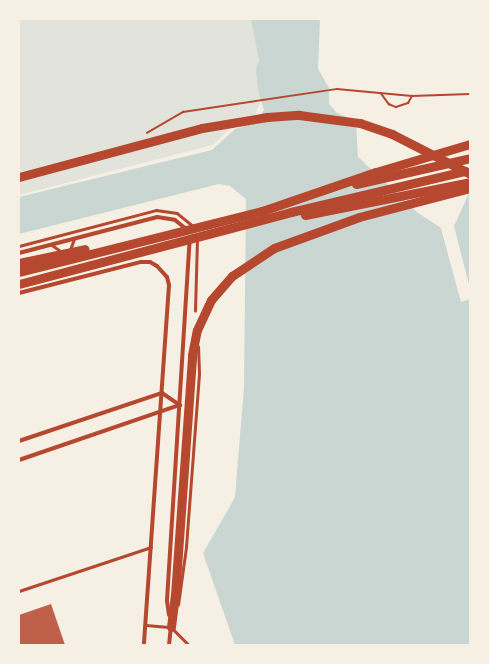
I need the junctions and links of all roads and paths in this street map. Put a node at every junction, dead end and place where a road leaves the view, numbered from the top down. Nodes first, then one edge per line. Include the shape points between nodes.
1 (381, 93) junction
2 (470, 94) edge
3 (412, 96) junction
4 (240, 102) dead end
5 (470, 144) edge
6 (470, 158) edge
7 (470, 169) edge
8 (470, 174) edge
9 (19, 177) edge
10 (470, 182) edge
11 (470, 188) edge
12 (74, 239) junction
13 (132, 240) junction
14 (52, 245) junction
15 (19, 246) edge
16 (19, 254) edge
17 (19, 263) edge
18 (19, 268) edge
19 (19, 272) edge
20 (85, 276) junction
21 (19, 281) edge
22 (62, 282) junction
23 (19, 284) edge
24 (19, 293) edge
25 (199, 313) junction
26 (198, 347) dead end
27 (162, 393) junction
28 (180, 405) junction
29 (161, 411) junction
30 (19, 441) edge
31 (19, 460) edge
32 (153, 546) junction
33 (19, 590) edge
34 (146, 625) junction
35 (171, 627) junction
36 (144, 645) edge
37 (169, 645) edge
38 (189, 645) edge

1 - 3 path
1 - 3 path via 384,99 396,107 408,103
1 - 4 path via 337,89
2 - 3 path
5 - 19 highway via 376,172 262,211
6 - 13 highway
7 - 23 highway via 292,212
8 - 9 highway via 392,134 360,122 299,115 267,117 202,128
10 - 21 highway via 212,233
11 - 25 highway via 359,217 274,248 232,276
12 - 14 street
12 - 20 lane via 70,250 75,268
12 - 28 street via 157,217 167,217 183,225 190,241
13 - 17 highway
13 - 18 highway
14 - 16 street
14 - 22 lane via 63,252 68,270
15 - 25 lane via 156,210 177,213 191,223 196,232
20 - 22 street
20 - 27 street via 150,262 167,277 169,285
22 - 24 street
25 - 35 highway via 192,355
26 - 35 lane via 199,374 186,547 180,598
27 - 28 street
27 - 29 street
27 - 30 street
28 - 29 street
28 - 35 street via 167,600
29 - 31 street
29 - 32 street
32 - 33 lane
32 - 34 street
34 - 35 lane
34 - 36 street
35 - 37 street
35 - 38 lane

